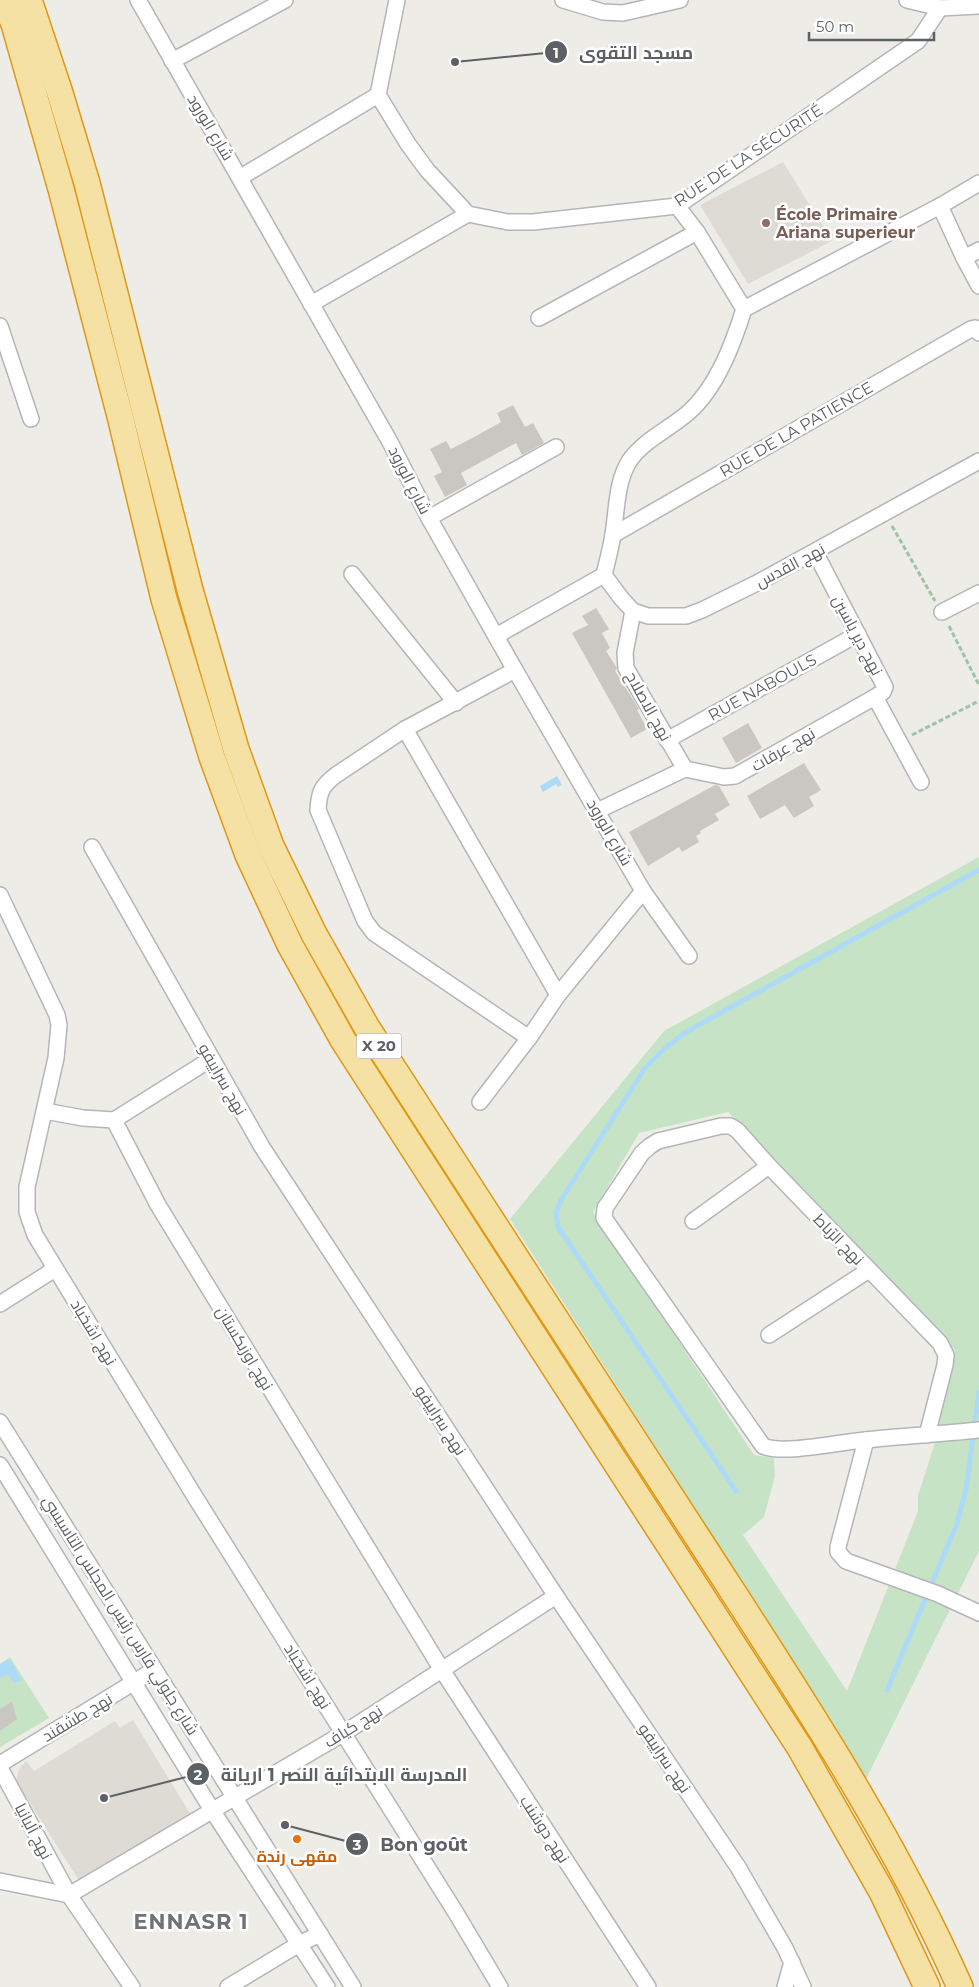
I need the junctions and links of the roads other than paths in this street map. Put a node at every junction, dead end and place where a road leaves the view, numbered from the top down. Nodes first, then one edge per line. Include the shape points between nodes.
1 (4, 0) edge
2 (30, 0) edge
3 (138, 0) edge
4 (285, 0) edge
5 (397, 0) edge
6 (563, 0) edge
7 (678, 0) edge
8 (907, 0) edge
9 (979, 6) edge
10 (940, 8) junction
11 (172, 62) junction
12 (378, 95) junction
13 (241, 177) junction
14 (979, 183) edge
15 (677, 206) junction
16 (940, 206) junction
17 (468, 214) junction
18 (697, 232) junction
19 (979, 250) edge
20 (964, 258) junction
21 (979, 286) edge
22 (311, 304) junction
23 (744, 309) junction
24 (539, 318) dead end
25 (0, 326) edge
26 (979, 333) edge
27 (31, 419) dead end
28 (556, 447) dead end
29 (979, 461) edge
30 (429, 518) junction
31 (613, 535) junction
32 (815, 552) junction
33 (352, 574) dead end
34 (604, 575) junction
35 (979, 593) edge
36 (633, 611) junction
37 (942, 612) dead end
38 (858, 634) junction
39 (496, 636) junction
40 (514, 670) junction
41 (875, 697) junction
42 (456, 703) junction
43 (404, 729) junction
44 (667, 740) junction
45 (685, 769) junction
46 (921, 782) dead end
47 (597, 811) junction
48 (92, 847) dead end
49 (643, 891) junction
50 (0, 894) edge
51 (689, 956) dead end
52 (558, 995) junction
53 (529, 1038) junction
54 (211, 1059) junction
55 (480, 1102) dead end
56 (45, 1111) junction
57 (114, 1120) junction
58 (769, 1166) junction
59 (693, 1221) dead end
60 (56, 1269) junction
61 (869, 1270) junction
62 (0, 1304) edge
63 (769, 1335) dead end
64 (0, 1422) edge
65 (979, 1430) edge
66 (927, 1435) junction
67 (866, 1440) junction
68 (0, 1465) edge
69 (556, 1596) junction
70 (979, 1613) edge
71 (154, 1670) junction
72 (442, 1670) junction
73 (134, 1682) junction
74 (344, 1733) junction
75 (0, 1764) edge
76 (0, 1768) edge
77 (235, 1796) junction
78 (212, 1810) junction
79 (0, 1881) edge
80 (69, 1895) junction
81 (320, 1934) junction
82 (299, 1944) junction
83 (792, 1962) junction
84 (132, 1987) edge
85 (228, 1987) edge
86 (327, 1987) edge
87 (353, 1987) edge
88 (500, 1987) edge
89 (648, 1987) edge
90 (785, 1987) edge
91 (803, 1987) edge
92 (927, 1987) edge
93 (960, 1987) edge

1 - 92 highway, X 20 via 14,24 61,189 164,599 212,757 252,864 290,945 414,1153 800,1748 882,1892
2 - 93 highway, X 20 via 87,184 188,580 236,749 271,846 314,934 366,1026 824,1733 908,1878
3 - 11 street, شارع الورود
4 - 11 street
5 - 12 street
6 - 7 street via 603,12 623,13
8 - 10 street
9 - 10 street
10 - 15 street, RUE DE LA SÉCURITÉ via 918,41
11 - 13 street, شارع الورود
12 - 13 street
12 - 17 street via 427,170
13 - 22 street, شارع الورود
14 - 16 street
15 - 17 street, RUE DE LA SÉCURITÉ via 533,222 508,222
15 - 18 street
16 - 20 street
16 - 23 street
17 - 22 street
18 - 23 street
18 - 24 street
19 - 20 street
20 - 21 street
22 - 30 street, شارع الورود via 390,442
23 - 31 street via 724,363 701,399 690,412 630,460 619,494
25 - 27 street
26 - 31 street, RUE DE LA PATIENCE via 975,328 970,329
28 - 30 street
29 - 32 street, نهج القدس
30 - 39 street, شارع الورود
31 - 34 street
32 - 36 street, نهج القدس via 686,616 648,616
32 - 38 street, نهج دير ياسين
33 - 42 street
34 - 36 street
34 - 39 street
35 - 37 street
36 - 44 street, نهج الاصلاح via 625,653 626,668
38 - 41 street, نهج دير ياسين via 885,687
38 - 44 street, RUE NABOULS
39 - 40 street, شارع الورود
40 - 42 street
40 - 47 street, شارع الورود
41 - 45 street, نهج عرفات via 735,776 724,777
41 - 46 street, نهج دير ياسين
42 - 43 street
43 - 52 street
43 - 53 street via 324,784 318,810 365,921 374,933
44 - 45 street, نهج الاصلاح
45 - 47 street
47 - 49 street, شارع الورود
48 - 54 street, نهج سراييفو
49 - 51 street, شارع الورود
49 - 52 street
50 - 56 street, نهج اشخباد via 59,1026
52 - 53 street
53 - 55 street
54 - 57 street
54 - 69 street, نهج سراييفو via 262,1147
56 - 57 street
56 - 60 street, نهج اشخباد via 27,1187 27,1212 35,1235
57 - 72 street, نهج اوزبكستان via 158,1205
58 - 59 street
58 - 61 street, نهج الرّباط
58 - 67 street, نهج الرّباط via 738,1130 730,1126 658,1141 642,1153 605,1208 604,1218 762,1446 778,1450
60 - 62 street
60 - 74 street, نهج اشخباد via 196,1500
61 - 63 street
61 - 66 street, نهج الرّباط via 940,1343 946,1354
64 - 71 street, شارع جلولي فارس رئيس المجلس التاسيسي
65 - 66 street
66 - 67 street
67 - 70 street via 838,1547 841,1556 846,1561 938,1594
68 - 73 street, شارع جلولي فارس رئيس المجلس التاسيسي
69 - 72 street, نهج كياف
69 - 83 street, نهج سراييفو via 738,1867
71 - 73 street, نهج طشقند
71 - 77 street, شارع جلولي فارس رئيس المجلس التاسيسي
72 - 74 street, نهج كياف
72 - 89 street, نهج دوشنب
73 - 75 street, نهج طشقند
73 - 78 street, شارع جلولي فارس رئيس المجلس التاسيسي
74 - 77 street, نهج كياف
74 - 88 street
76 - 80 street, نهج ألبانيا
77 - 78 street, نهج كياف
77 - 81 street, شارع جلولي فارس رئيس المجلس التاسيسي
78 - 80 street, نهج كياف
78 - 82 street, شارع جلولي فارس رئيس المجلس التاسيسي
79 - 80 street
80 - 84 street, نهج ألبانيا
81 - 82 street
81 - 87 street, شارع جلولي فارس رئيس المجلس التاسيسي
82 - 85 street
82 - 86 street, شارع جلولي فارس رئيس المجلس التاسيسي
83 - 90 street
83 - 91 street, نهج سراييفو

